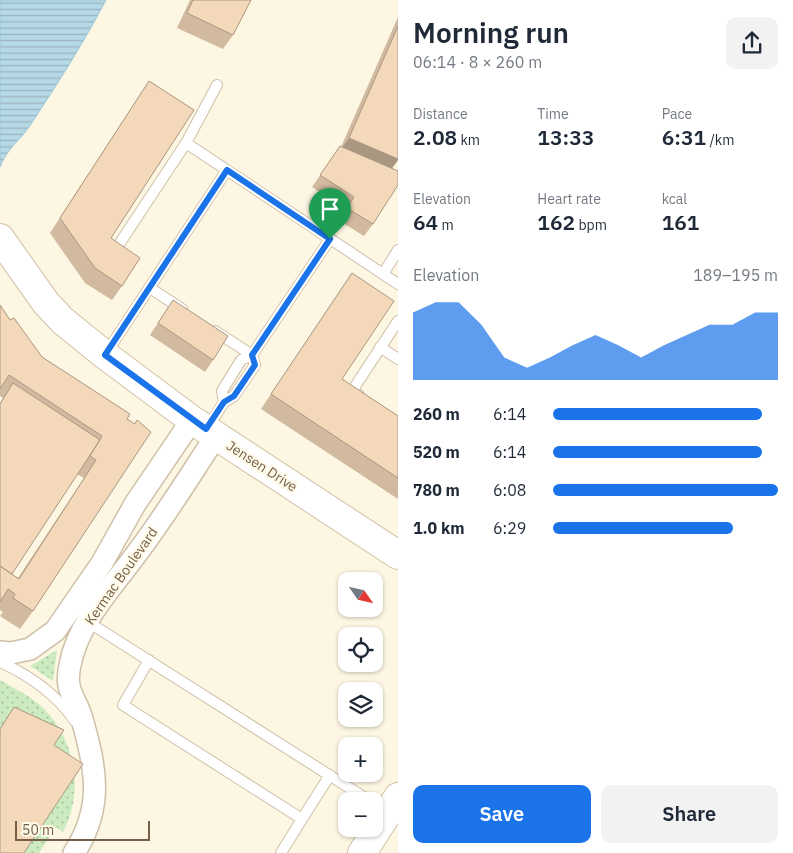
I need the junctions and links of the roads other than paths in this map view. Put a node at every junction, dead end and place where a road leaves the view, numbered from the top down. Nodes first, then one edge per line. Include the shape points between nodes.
1 (217, 85) dead end
2 (186, 143) junction
3 (227, 170) junction
4 (0, 238) edge
5 (330, 239) junction
6 (398, 250) edge
7 (114, 252) edge
8 (384, 274) junction
9 (398, 284) edge
10 (150, 288) junction
11 (189, 314) edge
12 (398, 321) edge
13 (205, 324) edge
14 (380, 347) junction
15 (105, 355) junction
16 (252, 355) junction
17 (398, 359) edge
18 (368, 401) edge
19 (205, 428) junction
20 (398, 555) edge
21 (88, 622) junction
22 (0, 652) edge
23 (149, 660) junction
24 (0, 662) edge
25 (84, 727) junction
26 (330, 776) junction
27 (386, 807) edge
28 (302, 819) junction
29 (74, 853) edge
30 (281, 853) edge
31 (362, 853) edge

1 - 2 lane
2 - 3 lane
2 - 7 lane
3 - 5 lane
3 - 10 lane
4 - 15 main road, Jensen Drive via 46,303
5 - 8 lane
5 - 16 lane
6 - 8 lane
8 - 9 lane
10 - 11 lane
10 - 15 lane
12 - 14 lane
13 - 16 lane
14 - 17 lane
14 - 18 lane via 352,391
15 - 19 main road, Jensen Drive
16 - 19 lane via 241,360 222,391 224,402
19 - 20 main road, Jensen Drive
19 - 21 street, Kermac Boulevard via 141,548
19 - 22 street, Kermac Boulevard via 135,504 102,563 55,632 30,649
21 - 23 lane
21 - 25 street, Kermac Boulevard via 73,653 69,671 72,698
23 - 26 lane
23 - 28 lane via 123,705
24 - 25 lane via 49,692 75,722
25 - 29 street, Kermac Boulevard via 93,756 96,788 87,829
26 - 27 lane
26 - 28 lane
27 - 31 main road
28 - 30 lane

